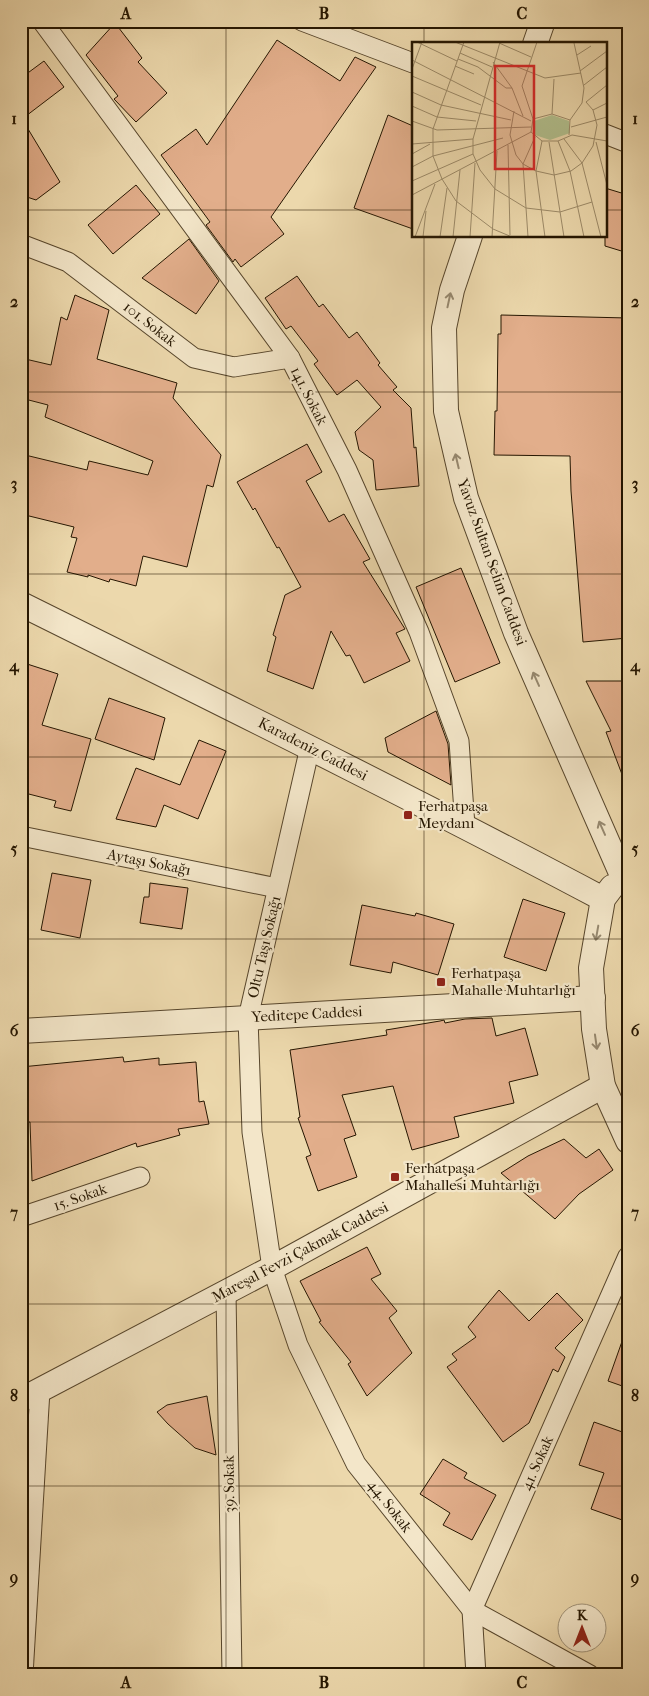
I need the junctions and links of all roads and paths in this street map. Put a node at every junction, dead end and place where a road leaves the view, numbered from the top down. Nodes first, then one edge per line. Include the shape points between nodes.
1 (42, 21) edge
2 (302, 21) edge
3 (542, 21) edge
4 (536, 42) edge
5 (412, 63) edge
6 (606, 134) edge
7 (628, 143) edge
8 (469, 238) edge
9 (21, 244) edge
10 (290, 358) junction
11 (21, 604) edge
12 (310, 747) junction
13 (465, 826) junction
14 (21, 836) edge
15 (625, 871) edge
16 (277, 888) junction
17 (603, 899) junction
18 (593, 998) junction
19 (248, 1018) junction
20 (21, 1031) edge
21 (602, 1086) junction
22 (628, 1141) edge
23 (140, 1177) dead end
24 (21, 1217) edge
25 (628, 1256) edge
26 (272, 1268) junction
27 (226, 1292) junction
28 (30, 1395) edge
29 (472, 1610) junction
30 (23, 1675) edge
31 (232, 1675) edge
32 (476, 1675) edge
33 (590, 1675) edge

1 - 10 street, 141. Sokak
2 - 5 street
3 - 4 street
6 - 7 street
15 -> 8 street, Yavuz Sultan Selim Caddesi via 516,633 466,498 446,410 444,328 452,290
9 - 10 street, 101. Sokak via 68,262 194,358 234,366
10 - 13 street, 141. Sokak via 347,470 419,632 459,741
11 - 12 street, Karadeniz Caddesi
12 - 13 street, Karadeniz Caddesi
12 - 16 street, Oltu Taşı Sokağı
13 - 17 street, Karadeniz Caddesi
14 - 16 street, Aytaşı Sokağı
15 - 17 street
16 - 19 street, Oltu Taşı Sokağı
17 -> 18 street via 591,968
18 - 19 street, Yeditepe Caddesi
18 -> 21 street
19 - 20 street, Yeditepe Caddesi
19 - 26 street, Oltu Taşı Sokağı via 252,1132
21 - 22 street
21 - 26 street, Mareşal Fevzi Çakmak Caddesi
23 - 24 street, 15. Sokak
25 - 29 street, 41. Sokak
26 - 27 street, Mareşal Fevzi Çakmak Caddesi
26 - 29 street, 44. Sokak via 298,1345 356,1464
27 - 28 street, Mareşal Fevzi Çakmak Caddesi
27 - 31 street, 39. Sokak
28 - 30 street
29 - 32 street, 41. Sokak
29 - 33 street, 44. Sokak

